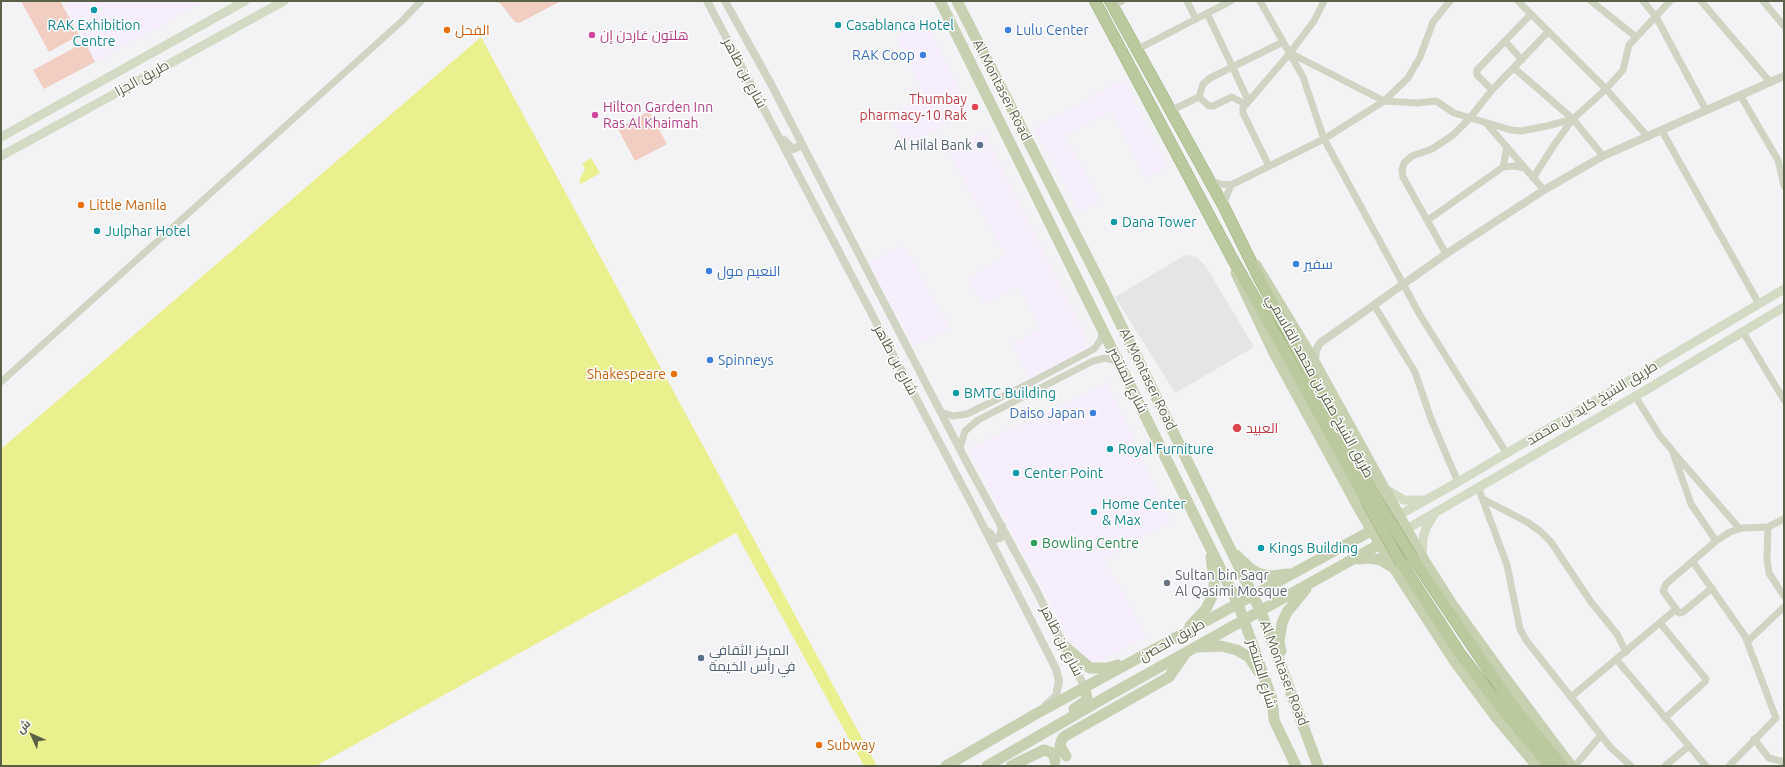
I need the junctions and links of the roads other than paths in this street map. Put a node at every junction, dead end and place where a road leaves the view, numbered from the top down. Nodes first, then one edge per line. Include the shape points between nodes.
1 (245, 1) edge
2 (284, 1) edge
3 (414, 1) edge
4 (421, 1) edge
5 (707, 1) edge
6 (725, 1) edge
7 (940, 1) edge
8 (957, 1) edge
9 (1095, 1) edge
10 (1187, 1) edge
11 (1230, 1) edge
12 (1260, 1) edge
13 (1324, 1) edge
14 (1450, 1) edge
15 (1518, 1) edge
16 (1591, 1) edge
17 (1643, 1) edge
18 (1670, 1) edge
19 (1701, 1) edge
20 (1763, 1) edge
21 (1114, 3) edge
22 (1207, 13) junction
23 (1531, 14) junction
24 (1656, 17) junction
25 (1196, 19) junction
26 (402, 21) junction
27 (1784, 26) edge
28 (1548, 32) junction
29 (1636, 37) junction
30 (1505, 41) junction
31 (1283, 42) junction
32 (1136, 50) junction
33 (1290, 53) junction
34 (1522, 60) junction
35 (1232, 67) junction
36 (1514, 68) junction
37 (1784, 76) edge
38 (1770, 82) junction
39 (1606, 89) junction
40 (1492, 90) junction
41 (1740, 95) junction
42 (1199, 97) junction
43 (1384, 101) junction
44 (1246, 102) junction
45 (1706, 110) junction
46 (1170, 111) junction
47 (767, 114) junction
48 (1573, 118) junction
49 (1469, 119) junction
50 (1486, 123) junction
51 (1662, 131) junction
52 (1, 137) edge
53 (1648, 137) junction
54 (1324, 139) junction
55 (802, 145) junction
56 (1507, 147) junction
57 (1, 156) edge
58 (1603, 156) junction
59 (1269, 166) junction
60 (1503, 167) junction
61 (1525, 168) junction
62 (1533, 178) junction
63 (1209, 180) junction
64 (1231, 185) junction
65 (1784, 186) edge
66 (1544, 190) junction
67 (1223, 206) junction
68 (1428, 220) junction
69 (1247, 250) junction
70 (1446, 254) junction
71 (1404, 284) junction
72 (1784, 289) edge
73 (1759, 304) junction
74 (1374, 305) junction
75 (1783, 309) edge
76 (1103, 329) junction
77 (1743, 332) junction
78 (1303, 342) junction
79 (1320, 343) junction
80 (1090, 351) junction
81 (1093, 361) junction
82 (1315, 362) junction
83 (1122, 368) junction
84 (1, 382) edge
85 (1635, 396) junction
86 (1784, 400) edge
87 (941, 412) junction
88 (968, 414) junction
89 (970, 426) junction
90 (960, 448) junction
91 (1672, 450) junction
92 (1507, 454) junction
93 (1458, 482) junction
94 (1478, 487) junction
95 (1384, 489) junction
96 (1482, 499) junction
97 (1426, 500) junction
98 (1368, 504) junction
99 (975, 510) junction
100 (1437, 512) junction
101 (1399, 515) junction
102 (1784, 519) edge
103 (1002, 526) junction
104 (1768, 527) junction
105 (1739, 528) junction
106 (1407, 529) junction
107 (1372, 530) junction
108 (1351, 541) junction
109 (1716, 541) junction
110 (1380, 544) junction
111 (1209, 546) junction
112 (1231, 550) junction
113 (1417, 557) junction
114 (1353, 560) junction
115 (1693, 562) junction
116 (1398, 565) junction
117 (1292, 574) junction
118 (1312, 583) junction
119 (1712, 588) junction
120 (1253, 595) junction
121 (1784, 596) edge
122 (1238, 604) junction
123 (1784, 607) edge
124 (1675, 610) junction
125 (1261, 612) junction
126 (1244, 621) junction
127 (1660, 623) junction
128 (1177, 637) junction
129 (1747, 642) junction
130 (1064, 646) junction
131 (1191, 650) junction
132 (1626, 652) junction
133 (1138, 659) junction
134 (1616, 659) junction
135 (1085, 688) junction
136 (1291, 690) junction
137 (1571, 697) junction
138 (1272, 699) junction
139 (1034, 716) junction
140 (1665, 718) junction
141 (1601, 735) junction
142 (1754, 740) junction
143 (1689, 746) junction
144 (1066, 756) dead end
145 (1055, 761) dead end
146 (1784, 762) edge
147 (991, 764) edge
148 (946, 766) edge
149 (1011, 766) edge
150 (1296, 766) edge
151 (1318, 766) edge
152 (1537, 766) edge
153 (1550, 766) edge
154 (1562, 766) edge
155 (1572, 766) edge
156 (1575, 766) edge
157 (1631, 766) edge
158 (1664, 766) edge
159 (1706, 766) edge
160 (1729, 766) edge

1 - 52 main road, طريق الجزا
2 - 57 main road, طريق الجزا
3 - 26 street
4 - 26 street
5 - 47 street, شارع بن ظاهر
6 - 55 street, شارع بن ظاهر
7 - 76 main road, شارع المنتصر
8 - 112 main road, Al Montaser Road via 1097,274
9 - 98 highway, طريق الشيخ صقر بن محمد القاسمي via 1232,258
10 - 25 street
11 - 22 street
12 - 31 street
13 - 33 street via 1314,21
14 - 43 street via 1433,22 1408,78
15 - 23 street
16 - 29 street
17 - 24 street
18 - 24 street
19 - 38 street
20 - 27 street
21 - 32 highway, طريق الشيخ صقر بن محمد القاسمي
22 - 25 street
22 - 35 street
23 - 28 street
23 - 30 street
24 - 29 street
24 - 45 street
25 - 32 street
26 - 84 street
28 - 34 street
28 - 39 street
29 - 39 street via 1629,45 1623,70
30 - 34 street
30 - 40 street via 1476,72
31 - 33 street
31 - 35 street
32 - 46 highway, طريق الشيخ صقر بن محمد القاسمي
33 - 43 street
33 - 44 street
33 - 54 street via 1303,77
34 - 36 street
35 - 42 street via 1203,84
35 - 44 street
36 - 40 street
36 - 48 street
37 - 38 street
38 - 41 street
39 - 48 street
39 - 53 street
40 - 49 street
41 - 45 street
41 - 65 street via 1778,160
42 - 44 street via 1209,106 1232,97
42 - 46 street
43 - 49 street via 1436,101
43 - 54 street
44 - 59 street via 1243,113
45 - 51 street
46 - 63 highway, طريق الشيخ صقر بن محمد القاسمي
47 - 55 street via 790,148
47 - 99 street, شارع بن ظاهر
48 - 50 street via 1516,131
48 - 58 street
48 - 62 street
49 - 50 street
49 - 68 street via 1442,143 1425,153 1409,158 1404,163 1404,176
50 - 56 street
51 - 53 street
51 - 73 street
53 - 58 street
54 - 59 street
54 - 71 street
55 - 87 street, شارع بن ظاهر
56 - 60 street
56 - 61 street
58 - 66 street
59 - 64 street
60 - 61 street
60 - 68 street
61 - 62 street
62 - 66 street
63 - 64 street
63 - 67 highway, طريق الشيخ صقر بن محمد القاسمي
64 - 67 street
66 - 70 street
67 - 69 highway, طريق الشيخ صقر بن محمد القاسمي
68 - 70 street
69 - 78 main road
69 - 98 highway, طريق الشيخ صقر بن محمد القاسمي
70 - 71 street
71 - 74 street
71 - 92 street via 1420,315
72 - 73 main road, طريق الشيخ كايد بن محمد
73 - 92 main road, طريق الشيخ كايد بن محمد
74 - 79 street
74 - 93 street via 1416,372 1431,419
75 - 77 main road, طريق الشيخ كايد بن محمد
76 - 80 street via 1100,341
76 - 83 main road, شارع المنتصر
77 - 85 main road, طريق الشيخ كايد بن محمد
77 - 86 street
78 - 79 street
78 - 82 main road
79 - 82 street via 1316,350
80 - 81 street via 1093,353
80 - 88 street
81 - 83 street via 1104,358 1113,360
81 - 89 street
82 - 95 main road
83 - 111 main road, شارع المنتصر
85 - 91 street
85 - 94 main road, طريق الشيخ كايد بن محمد
87 - 88 street via 953,416
87 - 90 street, شارع بن ظاهر
88 - 89 street via 964,421
89 - 90 street via 963,436
90 - 103 street, شارع بن ظاهر
91 - 105 street
91 - 109 street via 1691,504
92 - 93 main road, طريق الشيخ كايد بن محمد
93 - 97 main road, طريق الشيخ كايد بن محمد
94 - 96 street
94 - 100 main road, طريق الشيخ كايد بن محمد
95 - 97 main road via 1404,500
95 - 101 main road
96 - 132 street via 1540,531 1617,634
96 - 137 street via 1508,565 1520,629
97 - 101 main road, طريق الشيخ كايد بن محمد
98 - 107 main road
98 - 108 main road
98 - 113 highway, طريق الشيخ صقر بن محمد القاسمي, bridge
98 - 116 highway, طريق الشيخ صقر بن محمد القاسمي, bridge
99 - 103 street via 995,539 1002,536
99 - 139 street, شارع بن ظاهر via 1060,680 1056,696
100 - 106 main road, طريق الشيخ كايد بن محمد
100 - 113 main road via 1426,528
101 - 106 main road
101 - 107 main road, طريق الحصن
102 - 104 street
103 - 130 street, شارع بن ظاهر
104 - 105 street
104 - 121 street via 1767,566 1772,579
105 - 109 street
106 - 110 main road, طريق الحصن
106 - 113 main road
107 - 108 main road, طريق الحصن
107 - 110 main road
108 - 117 main road, طريق الحصن
109 - 115 street
110 - 114 main road, طريق الحصن
110 - 116 main road
111 - 122 main road, شارع المنتصر
111 - 128 main road via 1214,592 1197,620
112 - 117 main road via 1251,570 1260,574
112 - 120 main road, Al Montaser Road
113 - 154 highway, طريق الشيخ صقر بن محمد القاسمي via 1510,702
113 - 155 main road
114 - 116 main road via 1370,558
114 - 118 main road, طريق الحصن
115 - 119 street
115 - 124 street via 1664,588 1664,595
116 - 152 main road via 1455,662 1495,716
116 - 153 highway, طريق الشيخ صقر بن محمد القاسمي via 1461,655
117 - 120 main road, طريق الحصن
118 - 125 main road, طريق الحصن
118 - 136 main road via 1287,612 1282,622 1279,642
119 - 124 street via 1683,612 1679,614
119 - 129 street via 1741,628
120 - 122 main road, طريق الحصن
120 - 125 main road, Al Montaser Road
122 - 126 main road, شارع المنتصر
122 - 128 main road, طريق الحصن
123 - 129 street
124 - 127 street
125 - 126 main road, طريق الحصن
125 - 136 main road, Al Montaser Road
126 - 131 main road, طريق الحصن
126 - 138 main road, شارع المنتصر
127 - 132 street
127 - 140 street via 1706,679 1706,682
128 - 133 main road, طريق الحصن
129 - 142 street via 1776,718
130 - 133 main road via 1090,668 1107,668
130 - 135 street, شارع بن ظاهر
131 - 138 main road via 1221,646 1242,652 1255,665
131 - 144 main road via 1169,677 1062,739 1060,746
131 - 147 main road, طريق الحصن
132 - 134 street
133 - 135 main road, طريق الحصن
134 - 137 street
134 - 140 street
135 - 139 main road, طريق الحصن
135 - 147 main road via 1087,692 1084,702 1023,737
136 - 151 main road, Al Montaser Road
137 - 141 street
138 - 150 main road, شارع المنتصر via 1274,720
139 - 148 main road, طريق الحصن
140 - 143 street
141 - 156 street
141 - 157 street
142 - 146 street via 1768,758
142 - 160 street
143 - 158 street
143 - 159 street
145 - 149 main road via 1053,753 1044,750

